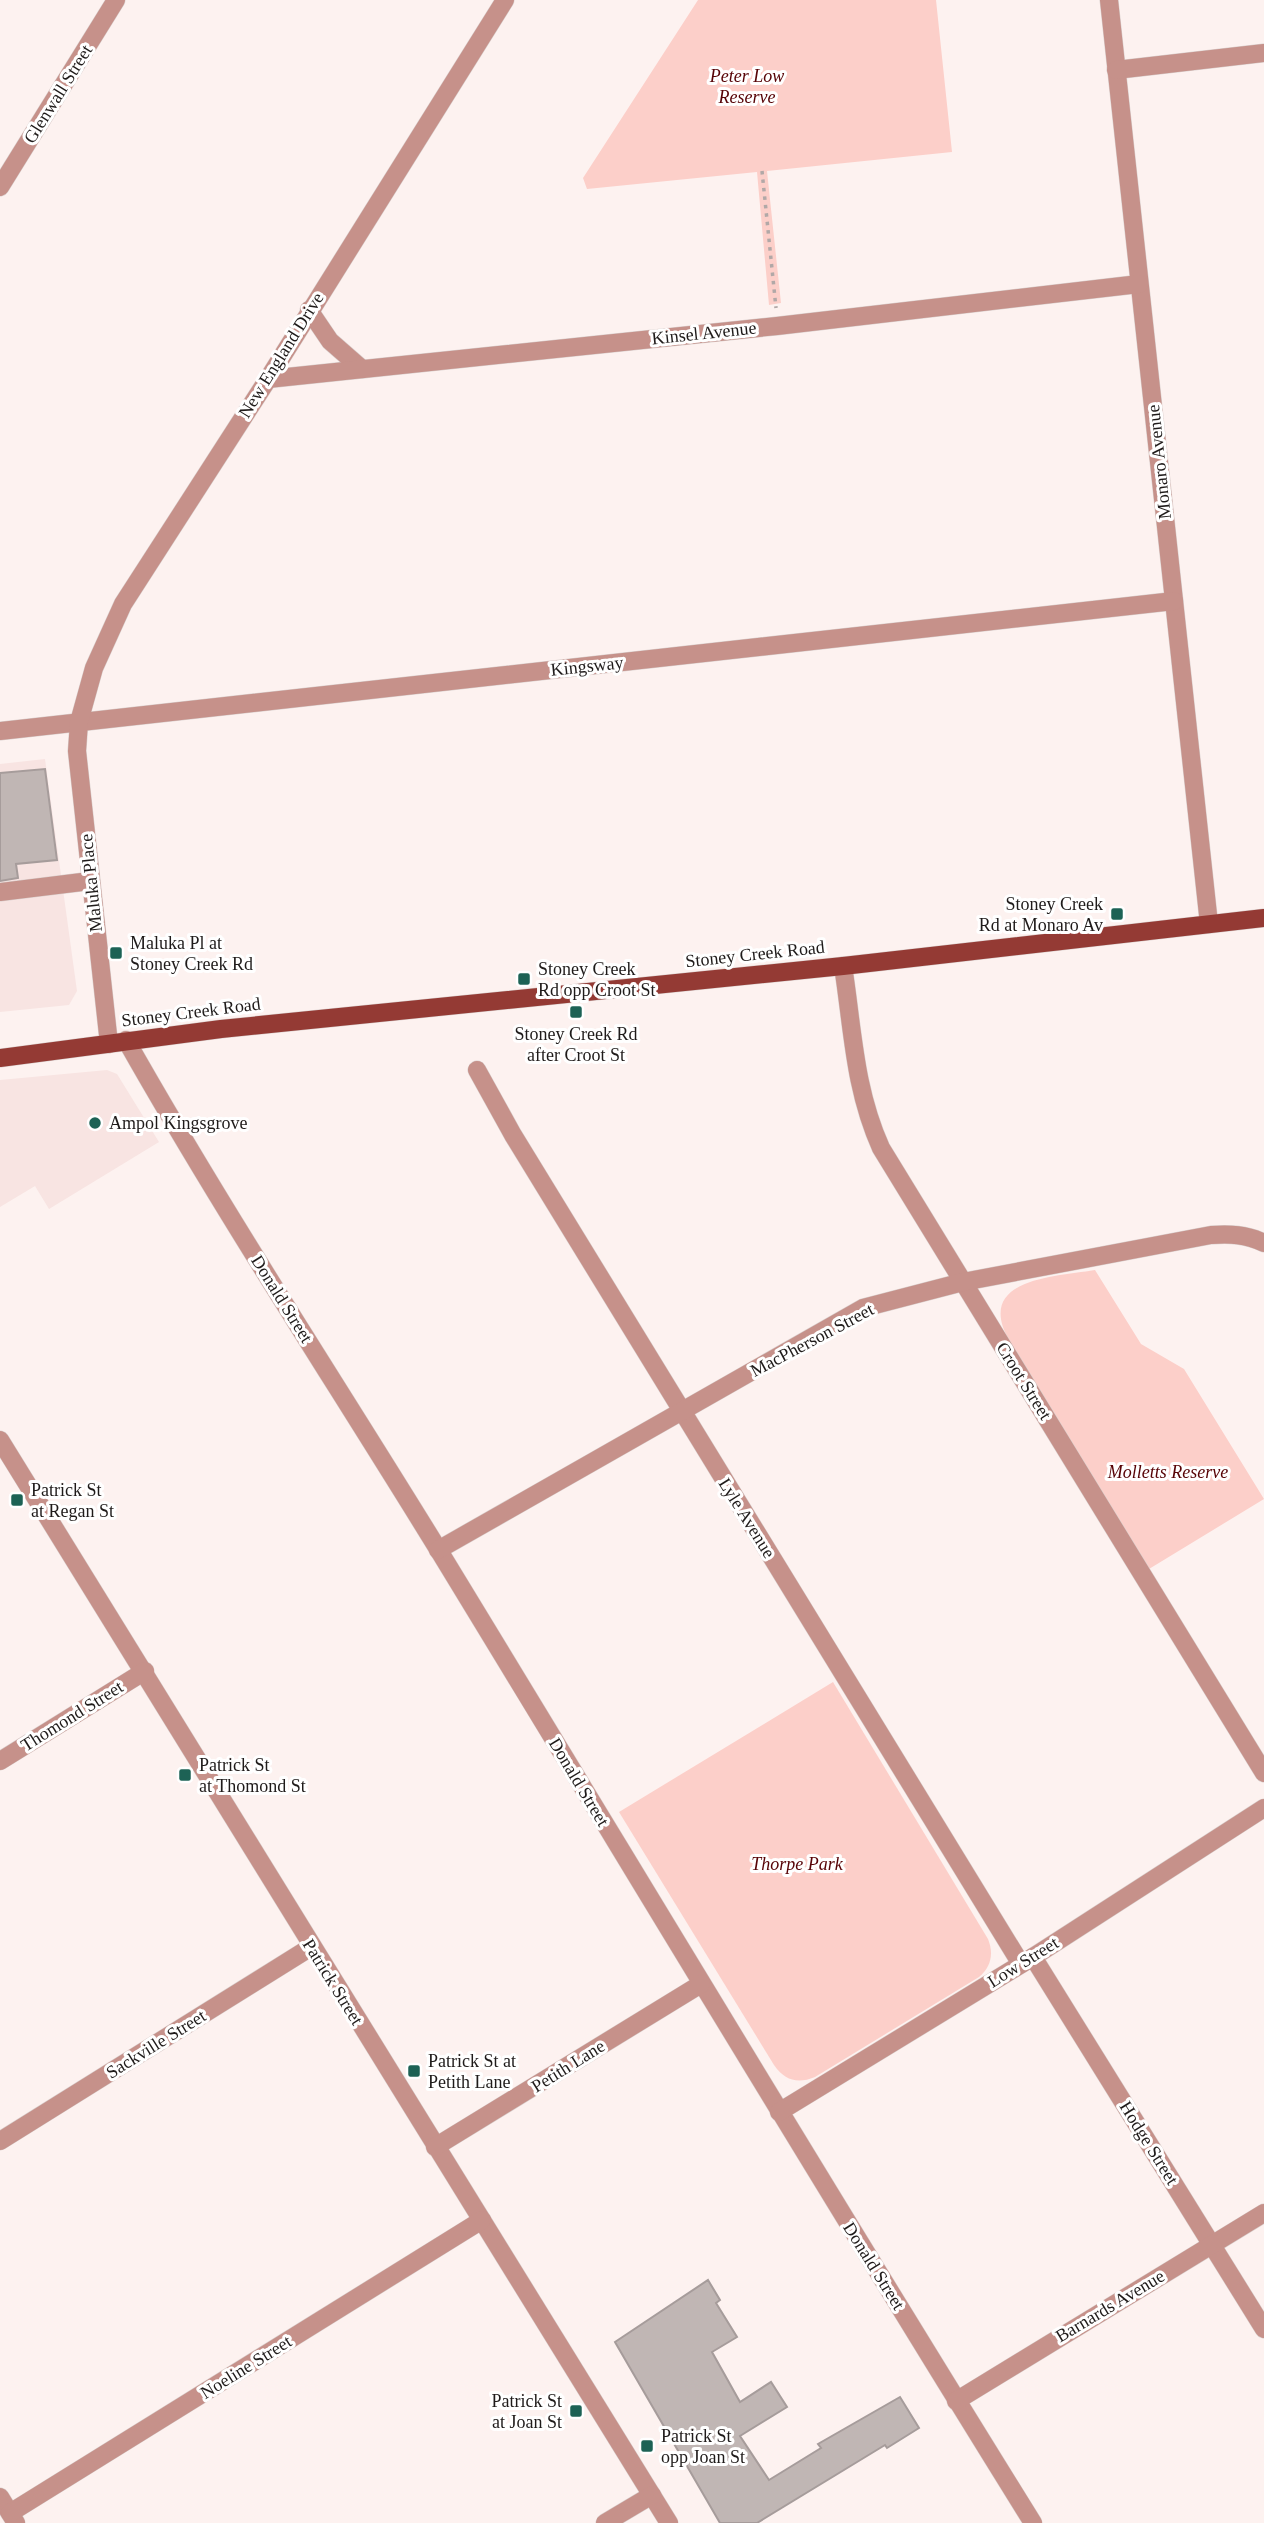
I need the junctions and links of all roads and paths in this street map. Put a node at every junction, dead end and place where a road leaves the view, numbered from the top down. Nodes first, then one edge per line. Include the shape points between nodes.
1 (116, 0) edge
2 (505, 0) edge
3 (1109, 0) edge
4 (1264, 53) edge
5 (1116, 70) junction
6 (762, 171) dead end
7 (0, 187) edge
8 (1139, 284) junction
9 (309, 310) junction
10 (777, 326) junction
11 (362, 369) junction
12 (268, 379) junction
13 (1174, 601) junction
14 (79, 722) junction
15 (0, 731) edge
16 (90, 881) junction
17 (0, 892) edge
18 (1264, 918) edge
19 (1209, 924) junction
20 (844, 966) junction
21 (118, 1042) junction
22 (0, 1058) edge
23 (477, 1070) dead end
24 (1264, 1243) edge
25 (963, 1282) junction
26 (682, 1412) junction
27 (0, 1440) edge
28 (439, 1550) junction
29 (145, 1671) junction
30 (0, 1760) edge
31 (1264, 1773) edge
32 (1264, 1808) edge
33 (311, 1947) junction
34 (1027, 1960) junction
35 (701, 1984) junction
36 (779, 2112) junction
37 (0, 2141) edge
38 (435, 2147) junction
39 (1264, 2213) edge
40 (482, 2220) junction
41 (1212, 2244) junction
42 (1264, 2329) edge
43 (956, 2401) junction
44 (652, 2495) junction
45 (0, 2497) edge
46 (13, 2518) edge
47 (605, 2523) edge
48 (669, 2523) edge
49 (1033, 2523) edge

1 - 7 street, Glenwall Street
2 - 9 street, New England Drive
3 - 5 street, Monaro Avenue
4 - 5 street
5 - 8 street, Monaro Avenue
6 - 10 path
8 - 10 street, Kinsel Avenue
8 - 13 street, Monaro Avenue
9 - 11 street via 330,341
9 - 12 street, New England Drive
10 - 11 street, Kinsel Avenue
11 - 12 street, Kinsel Avenue
12 - 14 street, New England Drive via 123,604 94,668
13 - 14 street, Kingsway
13 - 19 street, Monaro Avenue
14 - 15 street, Kingsway
14 - 16 street, Maluka Place via 77,755
16 - 17 street
16 - 21 street, Maluka Place
18 - 19 main road, Stoney Creek Road
19 - 20 main road, Stoney Creek Road
20 - 21 main road, Stoney Creek Road
20 - 25 street, Croot Street via 859,1087 868,1119
21 - 22 main road, Stoney Creek Road
21 - 28 street, Donald Street
23 - 26 street, Lyle Avenue
24 - 25 street, MacPherson Street via 1233,1233 1211,1235
25 - 26 street, MacPherson Street via 863,1308
25 - 31 street, Croot Street
26 - 28 street, MacPherson Street
26 - 34 street, Lyle Avenue
27 - 29 street, Patrick Street
28 - 35 street, Donald Street
29 - 30 street, Thomond Street
29 - 33 street, Patrick Street
32 - 34 street, Low Street
33 - 37 street, Sackville Street
33 - 38 street, Patrick Street
34 - 36 street, Low Street
34 - 41 street, Hodge Street
35 - 36 street, Donald Street
35 - 38 street, Petith Lane
36 - 43 street, Donald Street
38 - 40 street, Patrick Street
39 - 41 street, Barnards Avenue
40 - 44 street, Patrick Street
40 - 46 street, Noeline Street
41 - 42 street, Hodge Street
41 - 43 street, Barnards Avenue
43 - 49 street, Donald Street
44 - 47 street
44 - 48 street, Patrick Street
45 - 46 street

